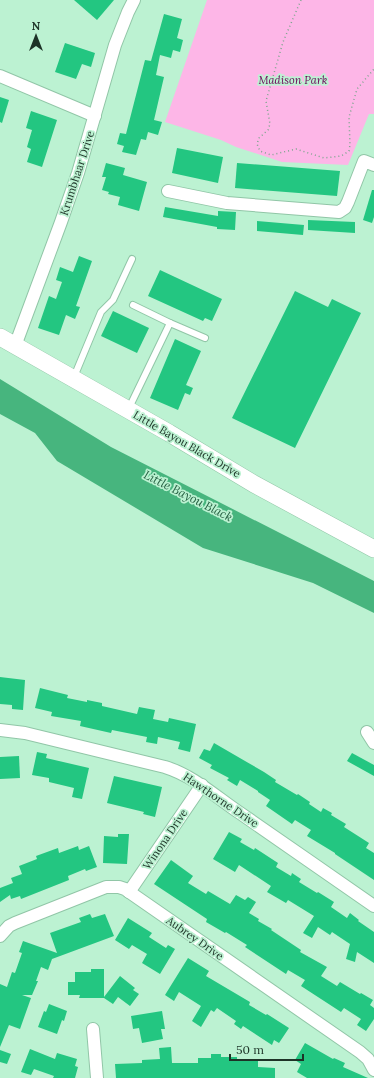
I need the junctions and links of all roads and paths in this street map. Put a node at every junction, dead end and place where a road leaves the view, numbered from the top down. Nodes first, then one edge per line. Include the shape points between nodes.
1 (134, 0) edge
2 (301, 0) edge
3 (374, 70) edge
4 (0, 76) edge
5 (95, 116) junction
6 (374, 164) edge
7 (168, 191) dead end
8 (132, 259) dead end
9 (133, 305) dead end
10 (170, 323) junction
11 (0, 338) edge
12 (205, 338) dead end
13 (15, 346) junction
14 (74, 379) junction
15 (128, 410) junction
16 (374, 549) edge
17 (0, 730) edge
18 (367, 732) dead end
19 (374, 743) edge
20 (202, 785) junction
21 (129, 892) junction
22 (374, 906) edge
23 (0, 936) edge
24 (93, 1030) dead end
25 (374, 1070) edge
26 (97, 1078) edge

1 - 5 street, Krumbhaar Drive via 115,45
2 - 3 path via 283,42 266,100 270,124 268,130 259,138 257,144 260,151 271,155 296,149 324,158 346,154 350,145 349,117 357,89
4 - 5 street
5 - 13 street, Krumbhaar Drive via 61,222
6 - 7 street via 364,161 348,202 339,212 227,203
8 - 14 lane via 113,300 100,312
9 - 10 lane
10 - 12 lane
10 - 15 lane
11 - 13 main road, Little Bayou Black Drive
13 - 14 main road, Little Bayou Black Drive
14 - 15 main road, Little Bayou Black Drive
15 - 16 main road, Little Bayou Black Drive via 254,484
17 - 20 street, Hawthorne Drive via 25,733 165,767 182,773
18 - 19 street
20 - 21 street, Winona Drive
20 - 22 street, Hawthorne Drive
21 - 23 street, Aubrey Drive via 119,887 106,887 15,923
21 - 25 street, Aubrey Drive via 360,1052 368,1059
24 - 26 street

